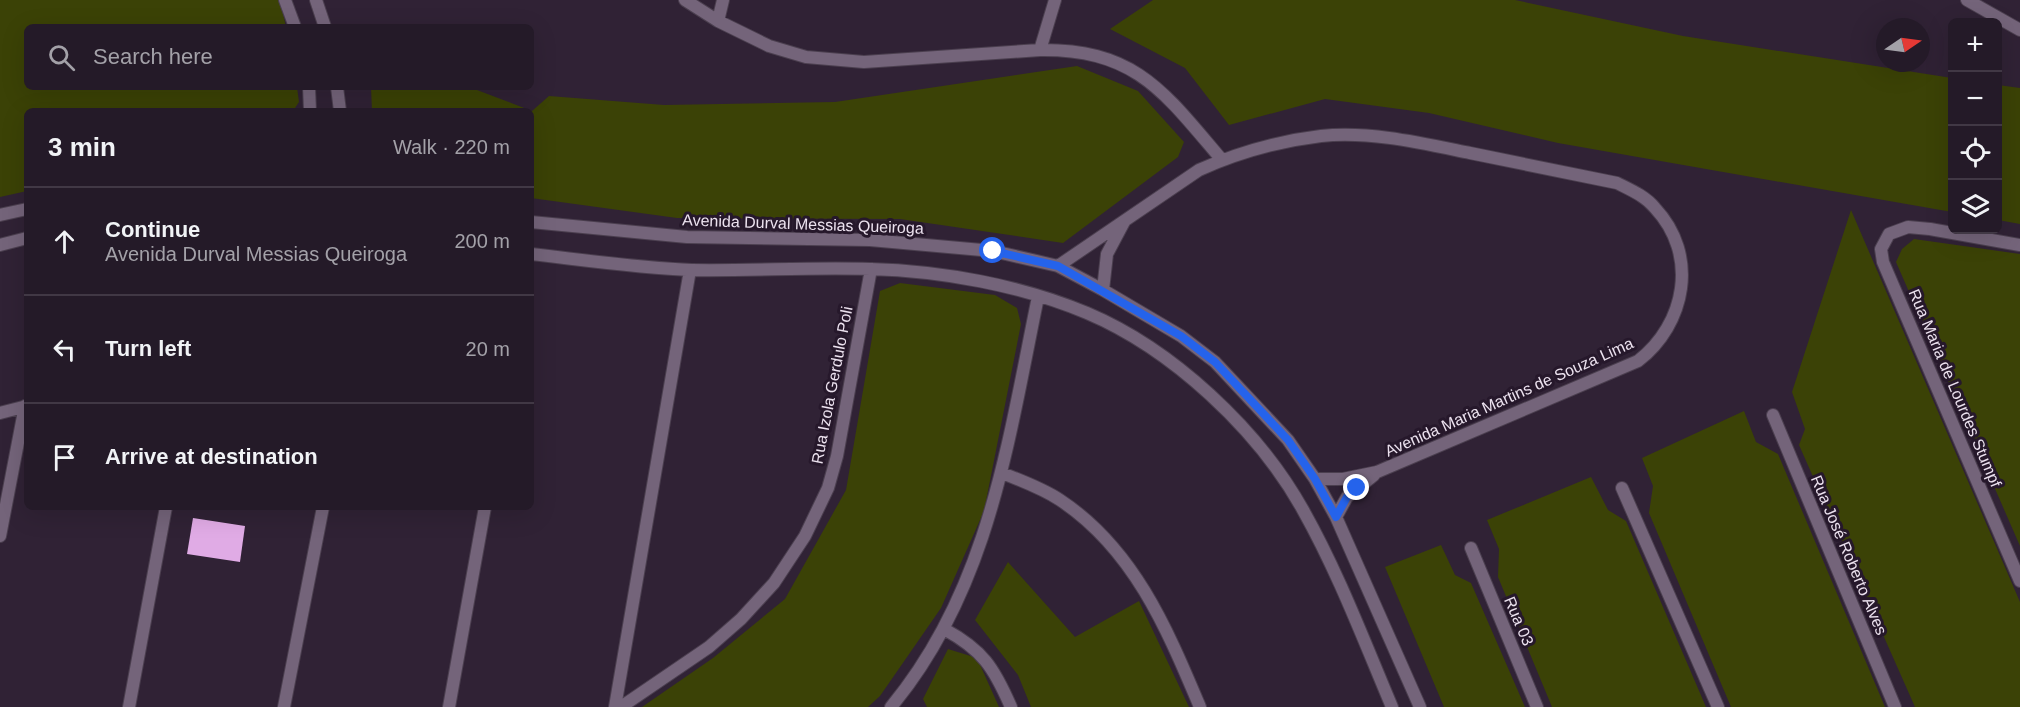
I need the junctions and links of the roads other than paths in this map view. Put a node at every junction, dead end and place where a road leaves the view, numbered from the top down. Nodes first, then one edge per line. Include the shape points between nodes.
1 (285, 0) edge
2 (316, 0) edge
3 (685, 0) edge
4 (723, 0) edge
5 (1055, 0) edge
6 (1967, 0) edge
7 (718, 21) junction
8 (295, 24) edge
9 (324, 24) edge
10 (2020, 30) edge
11 (1040, 50) junction
12 (309, 90) edge
13 (338, 90) edge
14 (310, 108) edge
15 (340, 108) edge
16 (1222, 160) junction
17 (24, 209) edge
18 (0, 215) edge
19 (1124, 220) junction
20 (534, 222) edge
21 (24, 239) edge
22 (0, 245) edge
23 (2020, 245) edge
24 (534, 254) edge
25 (1058, 266) junction
26 (871, 269) junction
27 (690, 270) junction
28 (1103, 290) junction
29 (1038, 297) junction
30 (24, 406) edge
31 (0, 412) edge
32 (24, 416) edge
33 (1773, 416) dead end
34 (1377, 472) junction
35 (1002, 473) junction
36 (1315, 479) junction
37 (1622, 488) dead end
38 (165, 510) edge
39 (322, 510) edge
40 (484, 510) edge
41 (1336, 517) junction
42 (0, 536) edge
43 (1471, 548) dead end
44 (2020, 581) edge
45 (944, 629) junction
46 (129, 707) edge
47 (284, 707) edge
48 (449, 707) edge
49 (615, 707) edge
50 (621, 707) edge
51 (891, 707) edge
52 (1011, 707) edge
53 (1200, 707) edge
54 (1392, 707) edge
55 (1420, 707) edge
56 (1537, 707) edge
57 (1718, 707) edge
58 (1895, 707) edge

1 - 8 street
2 - 9 street
3 - 7 street
4 - 7 street
5 - 11 street
6 - 10 street
7 - 11 street via 769,46 806,57 864,62
11 - 16 street via 1085,52 1130,68 1181,111
12 - 14 street
13 - 15 street
16 - 19 street, Avenida Maria Martins de Souza Lima via 1199,170
16 - 34 street, Avenida Maria Martins de Souza Lima via 1323,136 1410,141 1617,183 1640,194 1668,224 1677,245 1684,284 1674,316 1647,354
17 - 18 street
19 - 25 street, Avenida Maria Martins de Souza Lima
19 - 28 street, Avenida Maria Martins de Souza Lima via 1107,254
20 - 25 street, Avenida Durval Messias Queiroga via 687,237 870,240 993,251
21 - 22 street
23 - 44 street, Rua Maria de Lourdes Stumpf via 1908,227 1885,239 1881,249 1883,262
24 - 27 street
25 - 28 street, Avenida Durval Messias Queiroga
26 - 27 street
26 - 29 street via 985,283
26 - 50 street, Rua Izola Gerdulo Poli via 837,456 828,488 805,536 774,583 741,619 709,647
27 - 49 street
28 - 36 street, Avenida Durval Messias Queiroga via 1181,336 1215,362 1288,440
29 - 35 street
29 - 54 street via 1086,313 1151,350 1190,377 1261,450 1303,508
30 - 31 street
32 - 42 street
33 - 58 street, Rua José Roberto Alves
34 - 36 street, Avenida Maria Martins de Souza Lima via 1344,479
34 - 41 street, Avenida Maria Martins de Souza Lima via 1347,497
35 - 45 street via 980,549
35 - 53 street via 1060,500 1100,533 1127,563 1169,635
36 - 41 street, Avenida Durval Messias Queiroga
37 - 57 street
38 - 46 street
39 - 47 street
40 - 48 street
41 - 55 street, Avenida Durval Messias Queiroga
43 - 56 street, Rua 03
45 - 51 street
45 - 52 street via 985,657

